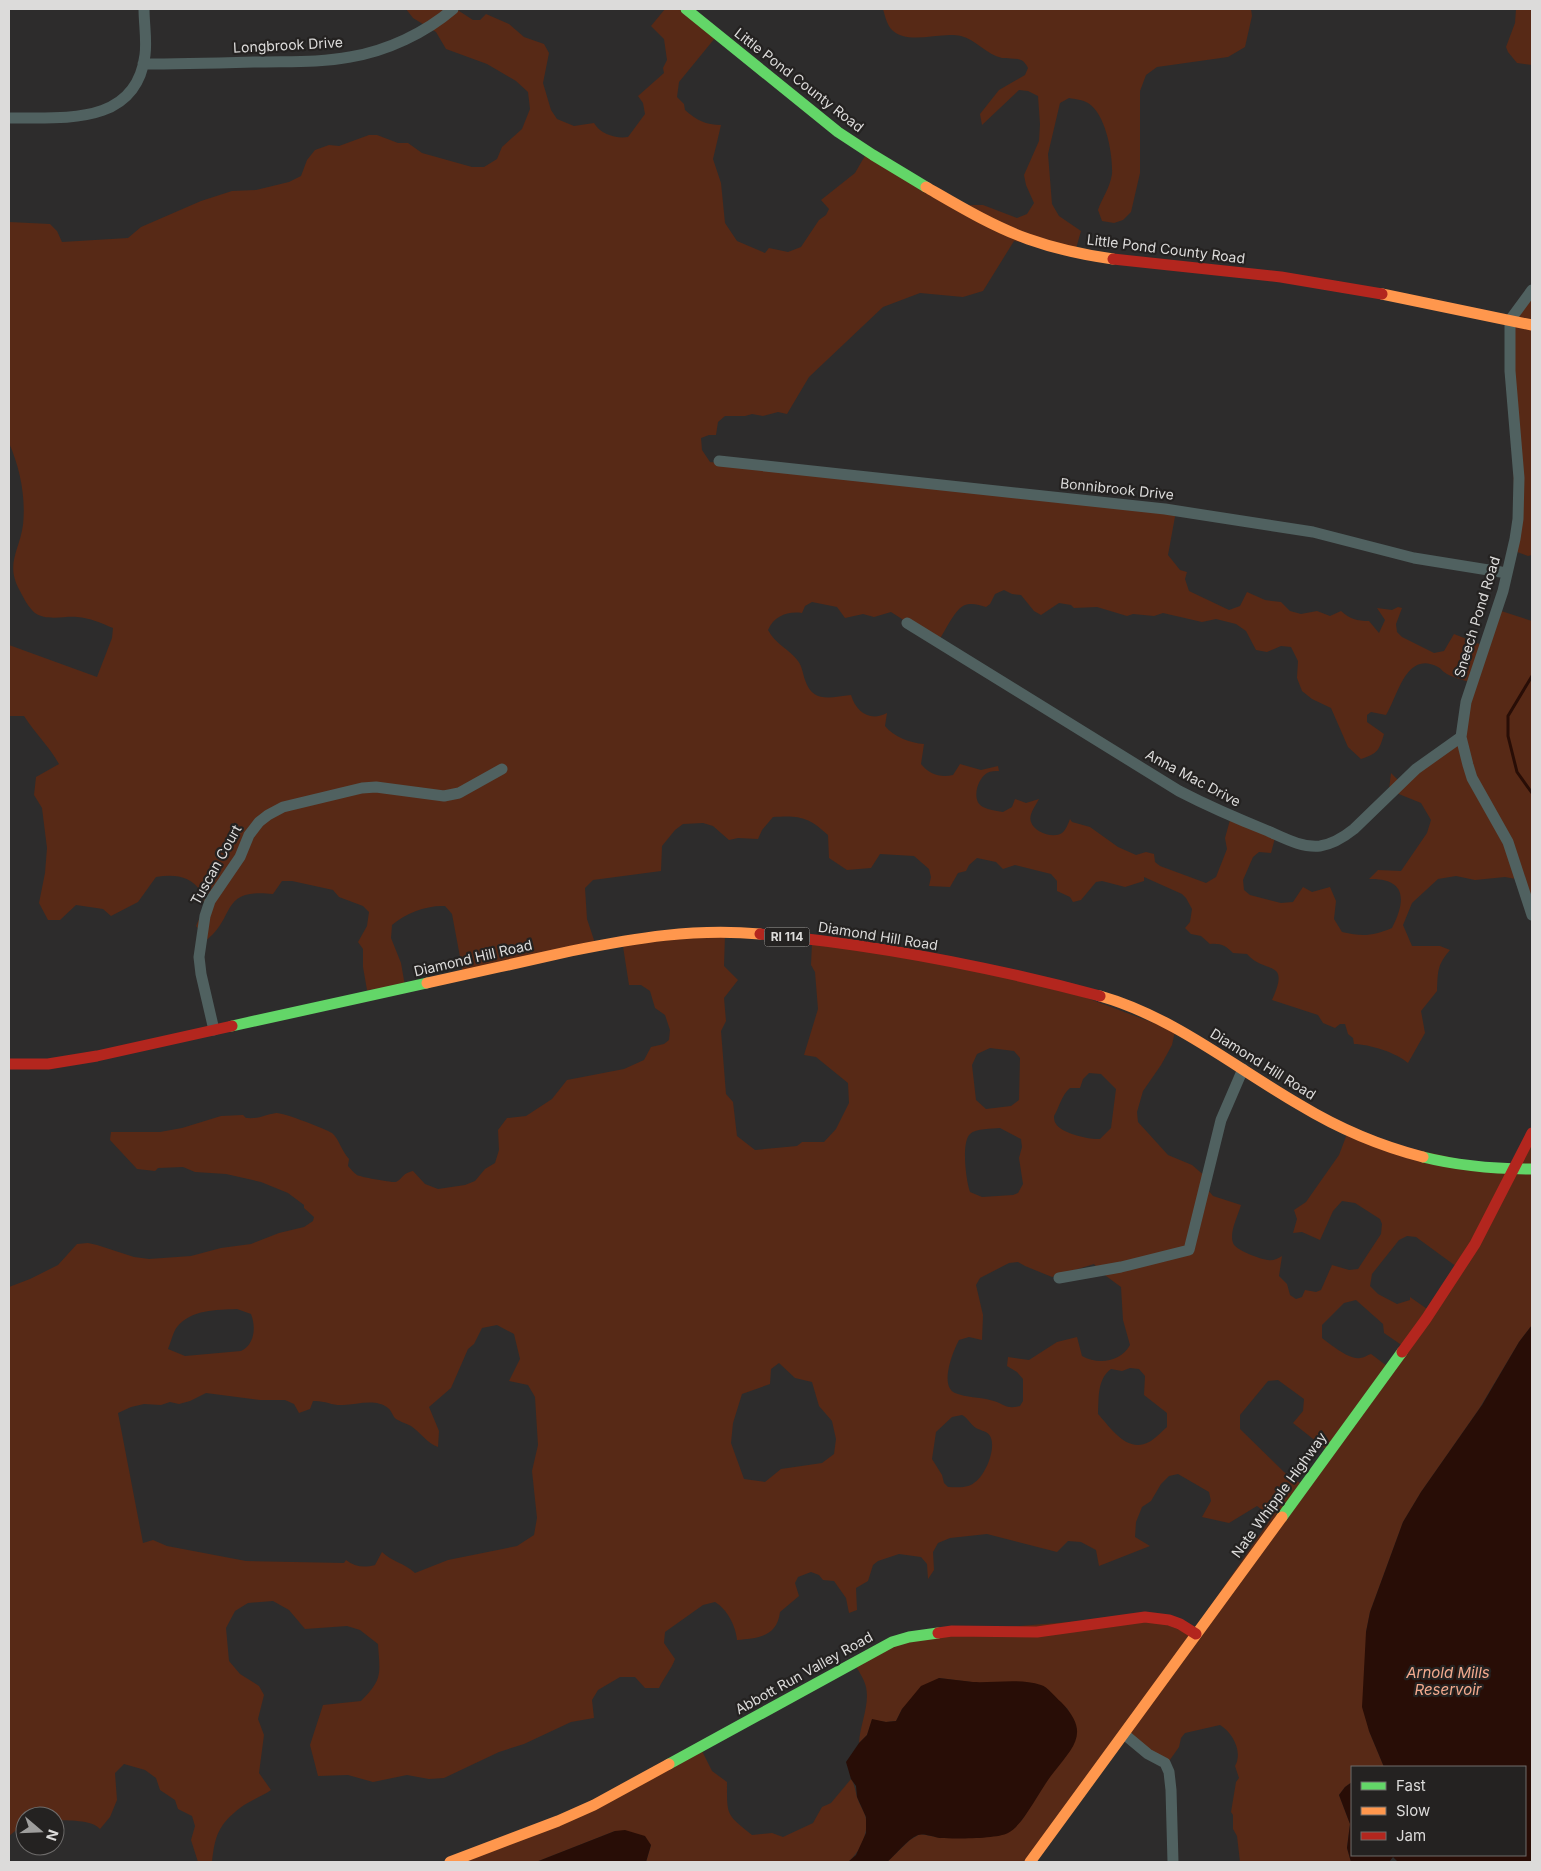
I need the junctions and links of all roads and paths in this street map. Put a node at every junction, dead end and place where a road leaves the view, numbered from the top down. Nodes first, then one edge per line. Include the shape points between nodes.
1 (144, 9) edge
2 (453, 9) edge
3 (686, 9) edge
4 (143, 64) junction
5 (9, 118) edge
6 (1532, 290) edge
7 (1510, 320) junction
8 (1532, 325) edge
9 (719, 462) dead end
10 (1508, 572) junction
11 (907, 623) dead end
12 (1461, 737) junction
13 (502, 769) dead end
14 (1532, 915) edge
15 (214, 1030) junction
16 (9, 1064) edge
17 (1243, 1069) junction
18 (1532, 1133) edge
19 (1532, 1169) edge
20 (1514, 1170) junction
21 (1059, 1278) dead end
22 (1196, 1634) junction
23 (1124, 1734) junction
24 (450, 1862) edge
25 (1030, 1862) edge
26 (1173, 1862) edge

1 - 4 street
2 - 4 street, Longbrook Drive via 414,34 378,50 350,57
3 - 7 main road, Little Pond County Road via 840,133 957,205 1030,240 1128,262 1300,280
4 - 5 street via 127,94 100,112 78,116
6 - 7 street
7 - 8 main road, Little Pond County Road
7 - 10 street, Sneech Pond Road via 1510,371 1519,498
9 - 10 street, Bonnibrook Drive via 1165,509 1320,533 1414,558
10 - 12 street, Sneech Pond Road via 1466,702
11 - 12 street, Anna Mac Drive via 1179,791 1299,844 1331,844 1343,837 1416,769
12 - 14 street, Sneech Pond Road via 1472,778 1508,842
13 - 15 street, Tuscan Court via 452,796 362,788 283,807 264,819 249,835 240,857 210,902 205,916 199,957
15 - 16 main road, Diamond Hill Road / RI 114 via 72,1061
15 - 17 main road, Diamond Hill Road / RI 114 via 621,942 690,932 728,932 860,946 1040,980 1121,1002 1145,1012
17 - 20 main road, Diamond Hill Road / RI 114 via 1303,1107 1386,1144 1430,1159 1470,1167
17 - 21 street via 1221,1120 1188,1250
18 - 20 main road, Nate Whipple Highway
19 - 20 main road, Diamond Hill Road / RI 114
20 - 22 main road, Nate Whipple Highway via 1475,1244 1426,1319
22 - 23 main road, Nate Whipple Highway
22 - 24 main road, Abbott Run Valley Road via 1169,1620 1145,1617 1058,1630 952,1631 892,1642 594,1805
23 - 25 main road, Nate Whipple Highway
23 - 26 street via 1165,1763 1169,1772

